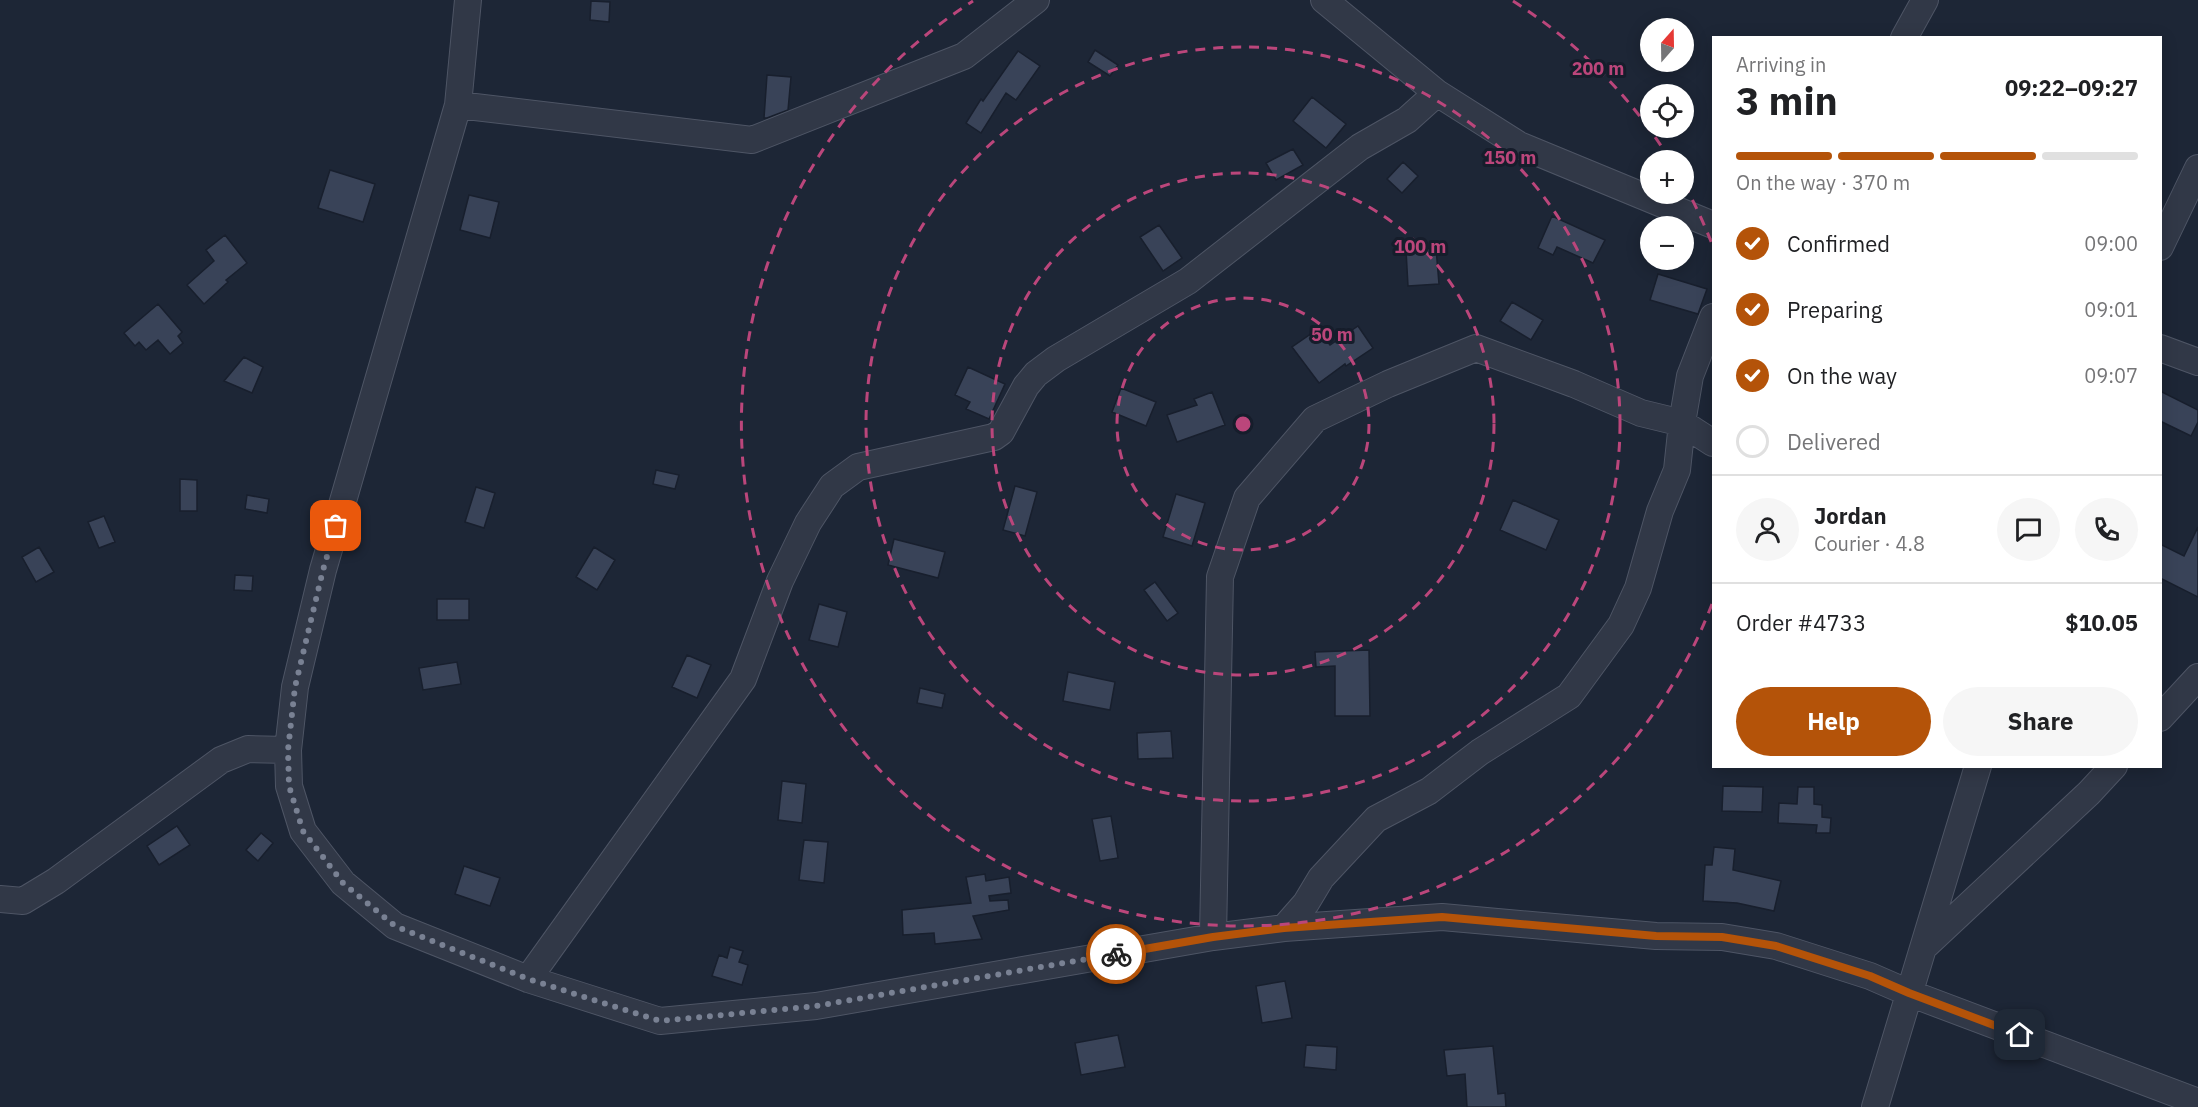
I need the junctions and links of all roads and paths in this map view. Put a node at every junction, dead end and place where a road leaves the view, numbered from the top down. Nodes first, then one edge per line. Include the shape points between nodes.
1 (468, 0) edge
2 (1036, 0) edge
3 (1324, 0) edge
4 (1924, 0) edge
5 (1905, 36) edge
6 (1437, 93) junction
7 (458, 105) junction
8 (2198, 168) edge
9 (1712, 225) edge
10 (2162, 243) edge
11 (1712, 320) edge
12 (2162, 349) edge
13 (2198, 362) edge
14 (1682, 423) junction
15 (1712, 442) edge
16 (2198, 677) edge
17 (2162, 716) edge
18 (288, 750) junction
19 (1977, 768) edge
20 (2112, 768) edge
21 (0, 898) edge
22 (1284, 928) junction
23 (1213, 937) junction
24 (1923, 947) junction
25 (528, 979) junction
26 (1909, 993) junction
27 (2198, 1102) edge
28 (1875, 1107) edge

1 - 7 street
2 - 7 street via 964,56 752,140
3 - 6 street
4 - 5 street
6 - 9 street via 1519,145
6 - 25 street via 1407,120 1360,147 1188,281 1035,374 1001,432 994,437 858,467 832,486 808,523 780,581 743,679
7 - 18 street via 323,570 295,687
8 - 10 street
11 - 14 street via 1690,376
12 - 13 street
14 - 15 street
14 - 22 street via 1677,470 1660,511 1638,588 1621,625 1569,696 1480,752 1429,791 1376,819 1321,878
14 - 23 street via 1641,413 1476,348 1315,419 1247,498 1220,577
16 - 17 street
18 - 21 street via 248,750 221,760 56,881 23,901
18 - 25 street via 289,786 303,831 343,883 395,926
19 - 24 street
20 - 24 street
22 - 23 street
22 - 26 street via 1442,917 1656,936 1722,937 1776,946 1870,976
23 - 25 street via 816,1006 660,1021
24 - 26 street
26 - 27 street
26 - 28 street

